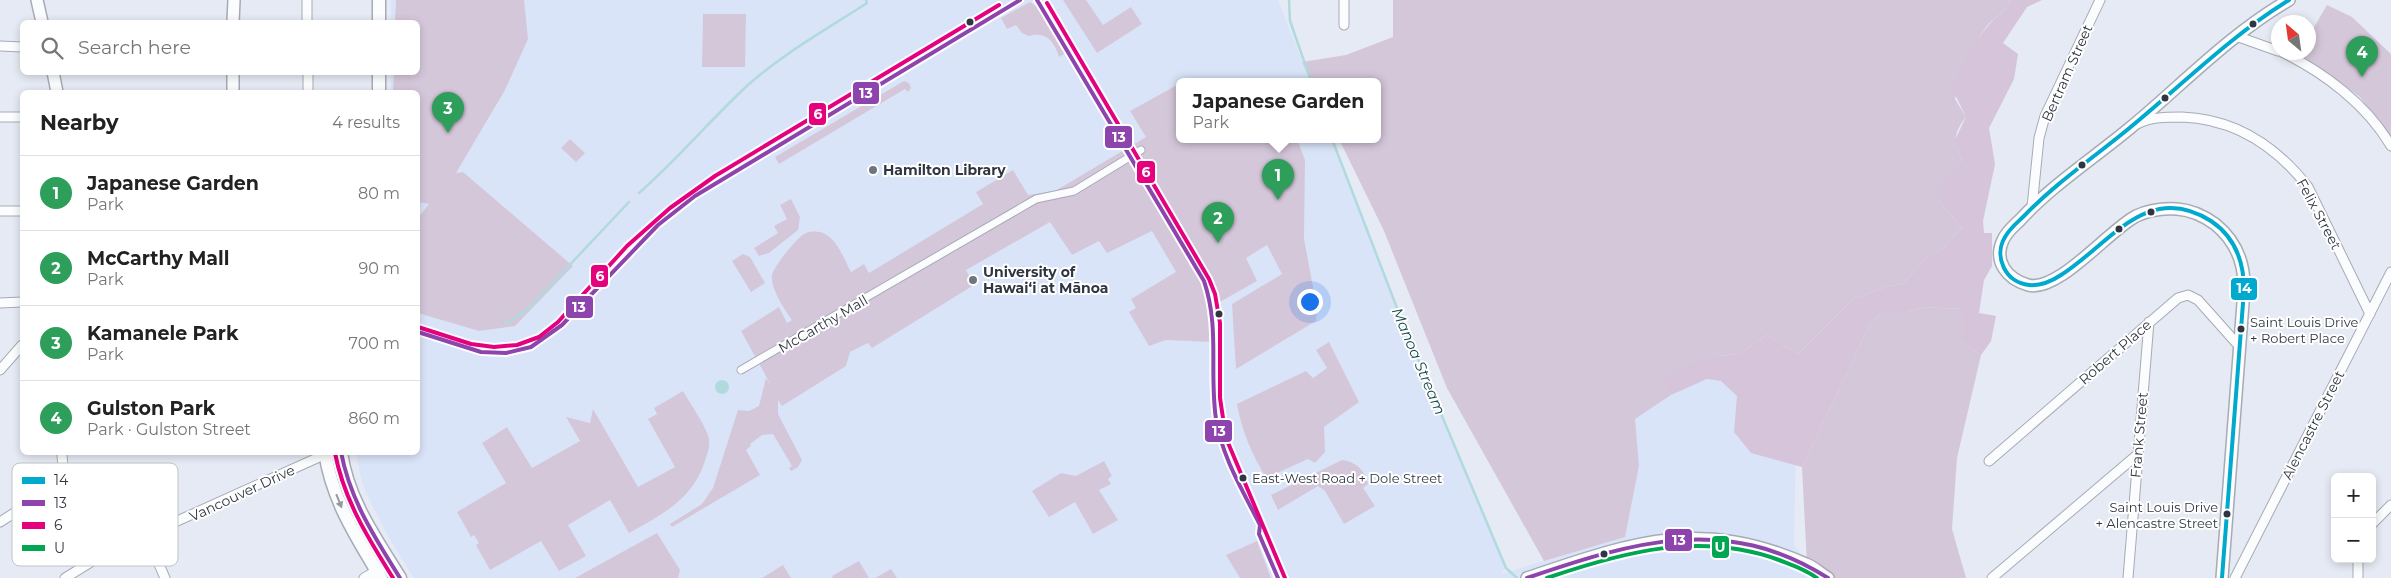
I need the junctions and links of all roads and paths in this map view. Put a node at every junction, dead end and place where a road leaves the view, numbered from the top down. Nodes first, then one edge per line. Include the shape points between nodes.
1 (37, 0) edge
2 (234, 0) edge
3 (307, 0) edge
4 (379, 0) edge
5 (1344, 0) edge
6 (2100, 0) edge
7 (2288, 0) edge
8 (42, 20) edge
9 (233, 20) edge
10 (307, 20) edge
11 (379, 20) edge
12 (1344, 25) dead end
13 (2236, 36) junction
14 (0, 46) edge
15 (20, 46) edge
16 (2271, 48) edge
17 (2298, 60) edge
18 (54, 75) edge
19 (233, 75) edge
20 (308, 75) edge
21 (379, 75) edge
22 (57, 90) edge
23 (233, 90) edge
24 (308, 90) edge
25 (379, 90) edge
26 (0, 117) edge
27 (20, 118) edge
28 (2130, 128) junction
29 (2391, 146) edge
30 (1141, 150) dead end
31 (2032, 207) junction
32 (0, 211) edge
33 (20, 211) edge
34 (2391, 272) edge
35 (20, 302) edge
36 (0, 303) edge
37 (2370, 314) junction
38 (2149, 322) junction
39 (20, 346) edge
40 (2239, 346) junction
41 (0, 370) edge
42 (741, 370) dead end
43 (322, 455) edge
44 (326, 455) edge
45 (341, 455) edge
46 (2137, 455) junction
47 (1989, 461) dead end
48 (2391, 505) edge
49 (12, 514) edge
50 (2376, 520) edge
51 (178, 521) edge
52 (0, 522) edge
53 (390, 563) junction
54 (2358, 563) edge
55 (82, 566) edge
56 (160, 566) edge
57 (379, 575) edge
58 (64, 578) edge
59 (165, 578) edge
60 (364, 578) edge
61 (400, 578) edge
62 (1527, 578) edge
63 (1828, 578) edge
64 (1992, 578) edge
65 (2128, 578) edge
66 (2222, 578) edge
67 (2235, 578) edge
68 (2358, 578) edge

1 - 8 street
2 - 9 street
3 - 10 street
4 - 11 main road
5 - 12 street
6 - 31 street, Bertram Street via 2045,116 2039,138
7 - 13 street
13 - 16 street
13 - 28 street
14 - 15 street
17 - 29 street via 2335,84 2364,110
18 - 22 street
19 - 23 street
20 - 24 street
21 - 25 main road
26 - 27 street
28 - 31 street
28 - 37 street, Felix Street via 2146,120 2169,117 2200,119 2238,129 2277,153 2308,187
30 - 42 street, McCarthy Mall via 1074,191 1036,199
31 - 40 street via 2007,233 2000,253 2004,270 2014,279 2031,286 2051,283 2128,221 2148,212 2182,210 2213,222 2232,242 2243,268
32 - 33 street
34 - 37 street, Alencastre Street
35 - 36 street
37 - 67 street, Alencastre Street
38 - 40 street, Robert Place via 2178,298 2191,296
38 - 46 street, Frank Street
38 - 47 street, Robert Place
39 - 41 street
40 - 66 street
43 - 51 street, Vancouver Drive
44 -> 57 main road via 337,498
45 - 53 main road via 349,486
46 - 64 street
46 - 65 street, Frank Street
48 - 50 street
49 - 52 street
53 - 57 street
53 - 61 main road
54 - 68 street
55 - 58 street, Vancouver Drive
56 - 59 street
57 - 60 street
62 - 63 street via 1634,544 1676,538 1715,538 1750,544 1799,561

